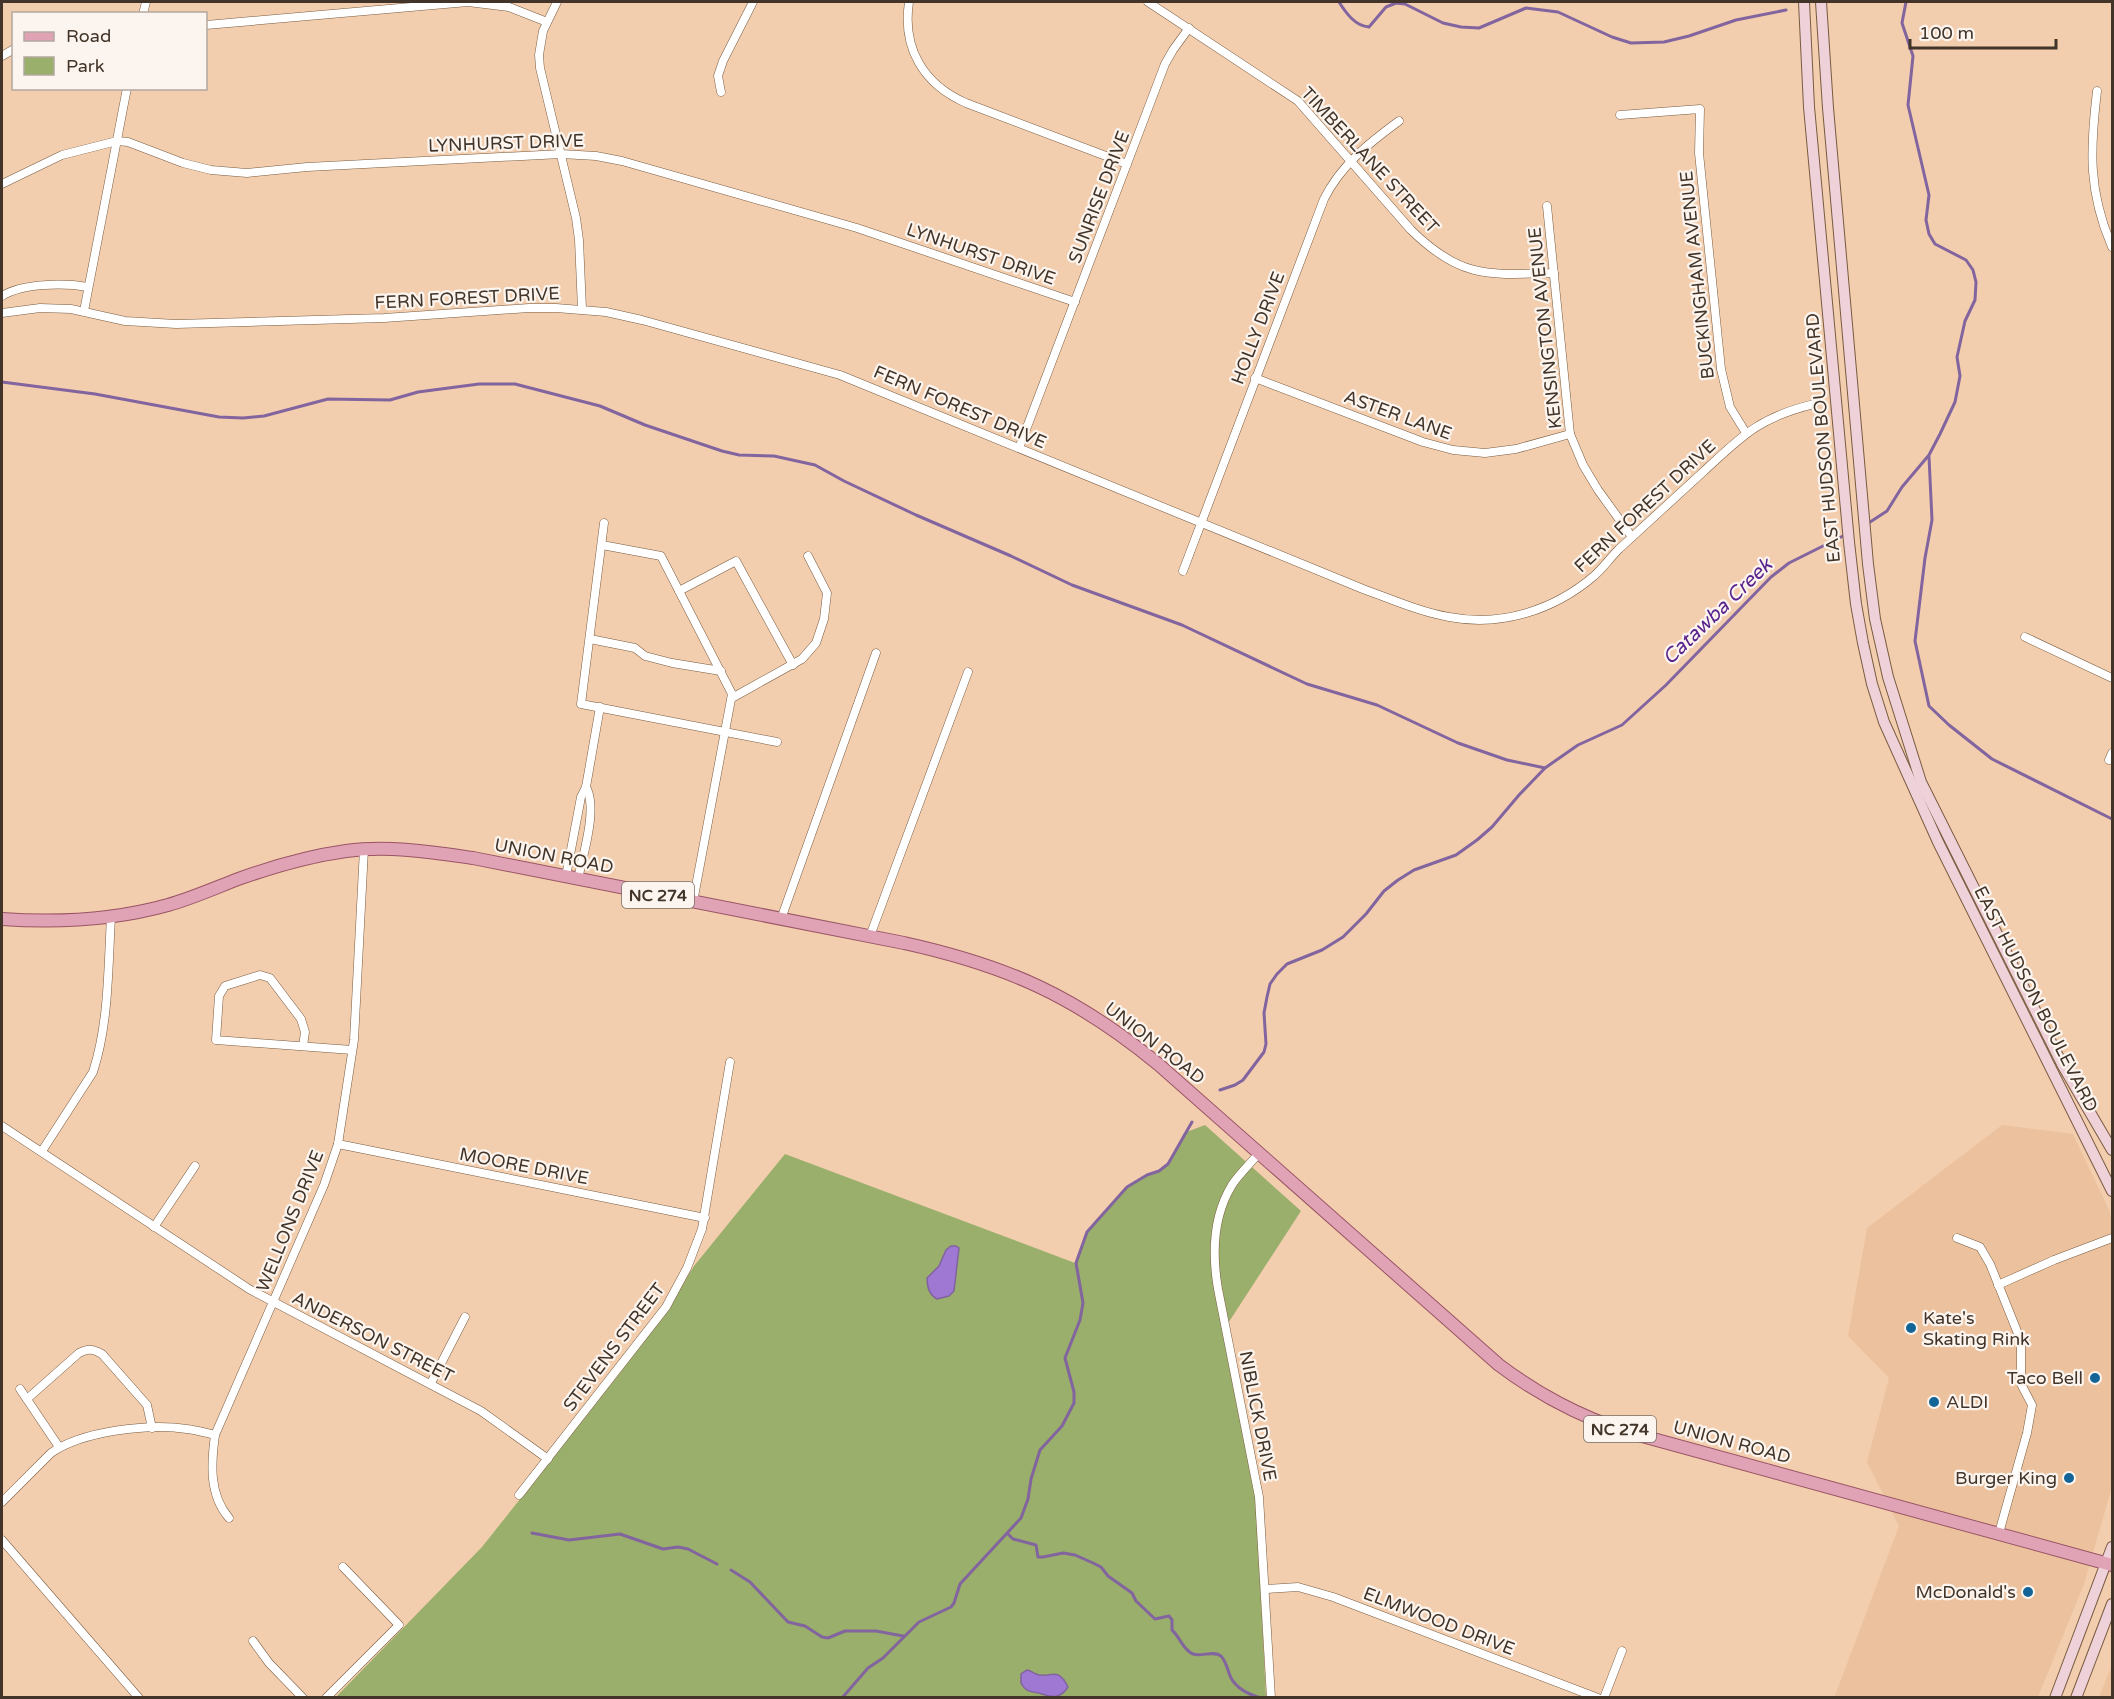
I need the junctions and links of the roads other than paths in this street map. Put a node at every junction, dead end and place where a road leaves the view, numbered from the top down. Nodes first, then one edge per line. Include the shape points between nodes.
1 (557, 2) edge
2 (753, 2) edge
3 (909, 2) edge
4 (1148, 2) edge
5 (1804, 2) edge
6 (1821, 2) edge
7 (547, 22) junction
8 (207, 25) edge
9 (1190, 28) junction
10 (127, 90) edge
11 (2097, 91) dead end
12 (721, 92) dead end
13 (1620, 115) dead end
14 (1399, 121) dead end
15 (117, 141) junction
16 (561, 153) junction
17 (1350, 162) junction
18 (1127, 164) junction
19 (2, 184) edge
20 (1547, 206) dead end
21 (2112, 246) edge
22 (1554, 273) junction
23 (88, 287) junction
24 (2, 296) edge
25 (1075, 302) junction
26 (582, 309) junction
27 (84, 311) junction
28 (2, 313) edge
29 (1255, 378) junction
30 (1814, 404) dead end
31 (1746, 433) junction
32 (1570, 434) junction
33 (1019, 448) junction
34 (1200, 522) junction
35 (604, 523) dead end
36 (1632, 537) junction
37 (602, 545) junction
38 (808, 556) dead end
39 (1183, 571) dead end
40 (679, 591) junction
41 (2025, 637) dead end
42 (590, 639) junction
43 (876, 653) dead end
44 (793, 665) junction
45 (721, 671) junction
46 (968, 672) dead end
47 (2112, 678) edge
48 (732, 698) junction
49 (600, 707) junction
50 (726, 730) junction
51 (777, 742) dead end
52 (586, 787) junction
53 (364, 849) junction
54 (1955, 850) junction
55 (1945, 855) junction
56 (572, 878) junction
57 (693, 902) junction
58 (111, 917) junction
59 (2, 919) edge
60 (782, 919) junction
61 (870, 936) junction
62 (303, 1046) junction
63 (352, 1050) junction
64 (730, 1062) dead end
65 (2, 1126) edge
66 (338, 1144) junction
67 (2112, 1150) edge
68 (42, 1151) junction
69 (1259, 1153) junction
70 (195, 1166) dead end
71 (2112, 1191) edge
72 (705, 1218) junction
73 (154, 1227) junction
74 (1957, 1238) dead end
75 (2112, 1238) edge
76 (1998, 1285) junction
77 (273, 1303) junction
78 (465, 1317) dead end
79 (431, 1383) junction
80 (20, 1389) dead end
81 (27, 1399) junction
82 (152, 1428) junction
83 (215, 1436) junction
84 (59, 1447) junction
85 (548, 1459) junction
86 (519, 1495) dead end
87 (2, 1502) edge
88 (229, 1518) dead end
89 (1999, 1533) junction
90 (2, 1540) edge
91 (2112, 1547) edge
92 (2109, 1564) edge
93 (343, 1567) dead end
94 (1266, 1589) junction
95 (2112, 1604) edge
96 (253, 1641) dead end
97 (1622, 1651) dead end
98 (139, 1698) edge
99 (303, 1698) edge
100 (326, 1698) edge
101 (1271, 1698) edge
102 (1598, 1698) edge
103 (1604, 1698) edge
104 (2055, 1698) edge
105 (2076, 1698) edge

1 - 7 street
2 - 12 street via 717,76
3 - 18 street via 908,29 916,57 943,92
4 - 9 street, TIMBERLANE STREET
5 - 55 main road, EAST HUDSON BOULEVARD via 1809,107 1853,574 1863,643 1884,722
6 - 54 main road, EAST HUDSON BOULEVARD via 1868,564 1880,645 1921,782
7 - 8 street via 509,7 468,2
7 - 16 street via 540,48 540,68
9 - 17 street, TIMBERLANE STREET via 1298,101
9 - 18 street, SUNRISE DRIVE via 1169,56
10 - 15 street
11 - 21 street via 2092,174 2098,210
13 - 31 street, BUCKINGHAM AVENUE via 1700,109 1699,153 1721,369 1730,407
14 - 17 street, HOLLY DRIVE
15 - 16 street, LYNHURST DRIVE via 210,170 248,173
15 - 19 street, LYNHURST DRIVE via 62,155
15 - 23 street
16 - 25 street, LYNHURST DRIVE via 622,161 834,222
16 - 26 street via 579,240
17 - 22 street, TIMBERLANE STREET via 1418,236 1450,261 1479,272
17 - 29 street, HOLLY DRIVE via 1324,199
18 - 25 street, SUNRISE DRIVE
20 - 22 street, KENSINGTON AVENUE
22 - 32 street, KENSINGTON AVENUE
23 - 24 street via 70,284 12,290
23 - 27 street
25 - 33 street, SUNRISE DRIVE
26 - 27 street, FERN FOREST DRIVE via 176,324 125,321
26 - 33 street, FERN FOREST DRIVE via 642,320 840,375
27 - 28 street, FERN FOREST DRIVE via 40,308
29 - 32 street, ASTER LANE via 1453,450 1485,453 1516,449
29 - 34 street, HOLLY DRIVE
30 - 31 street, FERN FOREST DRIVE via 1783,413
31 - 36 street, FERN FOREST DRIVE
32 - 36 street, KENSINGTON AVENUE via 1598,490
33 - 34 street, FERN FOREST DRIVE
34 - 36 street, FERN FOREST DRIVE via 1363,589 1421,610 1467,619 1514,616 1544,607 1596,574
34 - 39 street, HOLLY DRIVE
35 - 37 street
37 - 40 street via 661,556
37 - 42 street
38 - 44 street via 827,593 825,610 816,643
40 - 44 street via 736,561
40 - 45 street
41 - 47 street
42 - 45 street via 635,648 645,656 672,663
42 - 49 street via 581,704
43 - 60 street
44 - 48 street
45 - 48 street
46 - 61 street
48 - 50 street
49 - 50 street
49 - 52 street
50 - 51 street
50 - 57 street
52 - 56 street via 581,797
52 - 56 street via 591,795 590,810
53 - 56 main road, UNION ROAD / NC 274 via 438,853
53 - 58 main road, UNION ROAD / NC 274 via 309,858 170,905
53 - 63 street, WELLONS DRIVE
54 - 55 street
54 - 67 main road, EAST HUDSON BOULEVARD via 2063,1066
55 - 71 main road, EAST HUDSON BOULEVARD
56 - 57 main road, UNION ROAD / NC 274
57 - 60 main road, UNION ROAD / NC 274
58 - 59 main road, UNION ROAD / NC 274 via 64,921
58 - 68 street via 104,1025 98,1057 93,1072
60 - 61 main road, UNION ROAD / NC 274
61 - 69 main road, UNION ROAD / NC 274 via 996,968 1078,1006 1158,1064
62 - 62 street via 216,1040 219,996 225,986 260,975 270,978 301,1019 305,1032
62 - 63 street
63 - 66 street, WELLONS DRIVE
64 - 72 street, STEVENS STREET
65 - 68 street, ANDERSON STREET
66 - 72 street, MOORE DRIVE
66 - 77 street, WELLONS DRIVE
68 - 73 street, ANDERSON STREET
69 - 89 main road, UNION ROAD / NC 274 via 1499,1365 1557,1404 1624,1431
69 - 94 street, NIBLICK DRIVE via 1233,1183 1224,1201 1215,1233 1214,1262 1259,1497
70 - 73 street
72 - 85 street, STEVENS STREET via 687,1268 666,1307
73 - 77 street, ANDERSON STREET
74 - 76 street via 1983,1250
75 - 76 street
76 - 89 street via 2021,1341 2021,1384 2032,1405 2028,1433
77 - 79 street, ANDERSON STREET
77 - 83 street, WELLONS DRIVE
78 - 79 street
79 - 85 street, ANDERSON STREET via 481,1411
80 - 81 street
81 - 82 street via 79,1353 94,1350 147,1405
81 - 84 street
82 - 83 street via 187,1429
82 - 84 street via 86,1436
83 - 88 street, WELLONS DRIVE via 213,1482 221,1509
84 - 87 street
85 - 86 street, STEVENS STREET
89 - 92 main road, UNION ROAD / NC 274
90 - 98 street
91 - 92 main road
92 - 104 main road
93 - 100 street via 399,1625
94 - 101 street, NIBLICK DRIVE
94 - 102 street, ELMWOOD DRIVE via 1298,1587 1333,1597
95 - 105 main road
96 - 99 street
97 - 103 street

